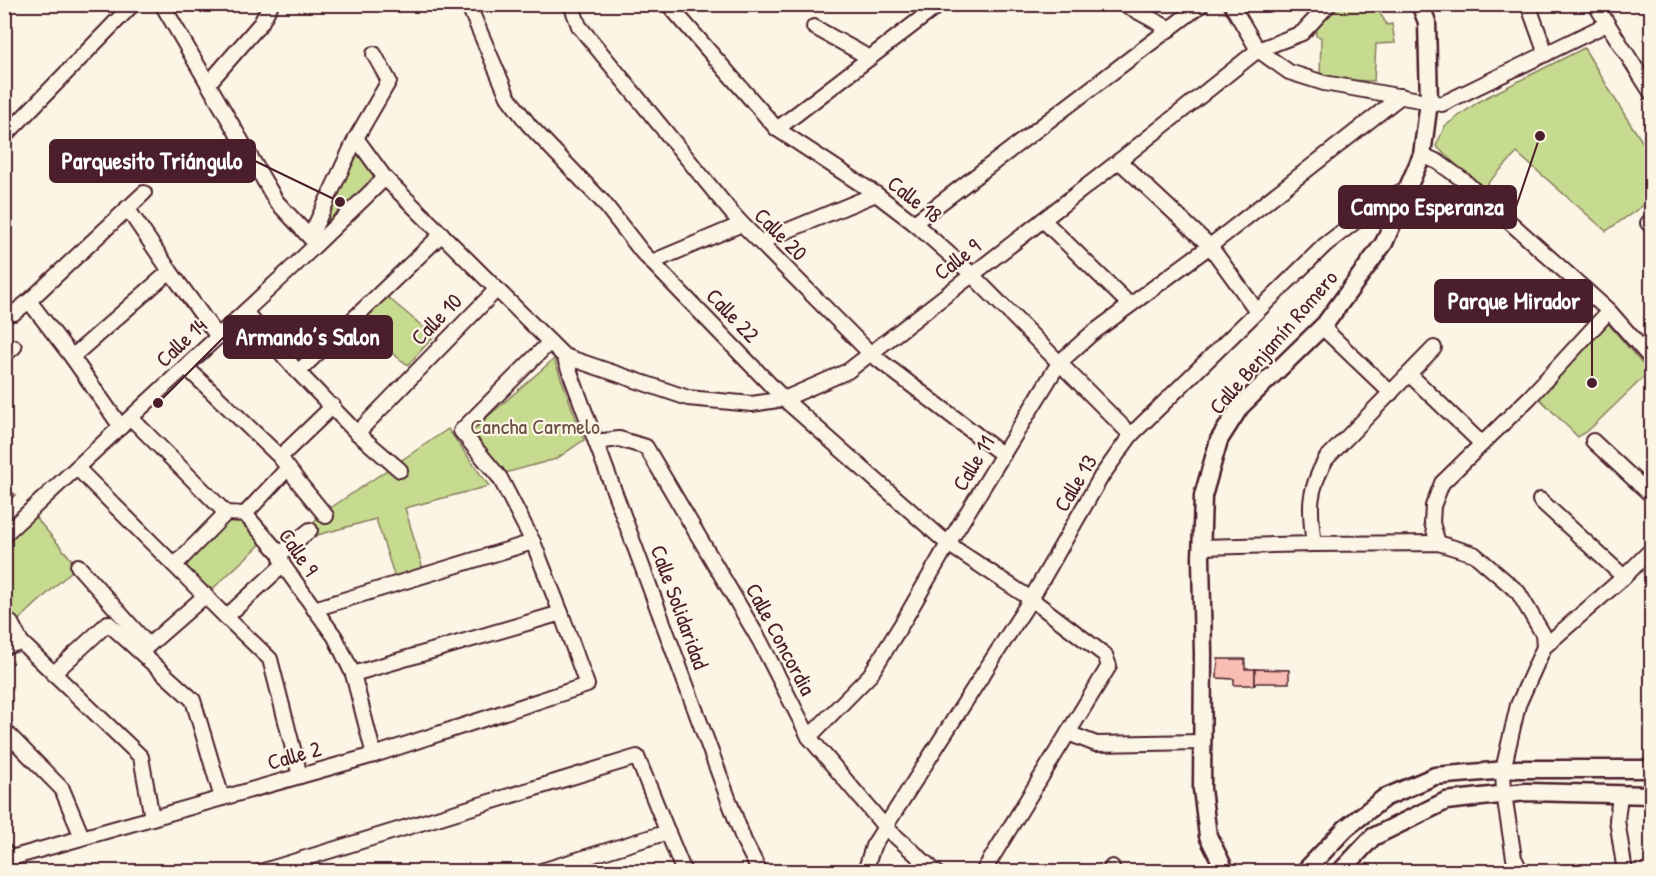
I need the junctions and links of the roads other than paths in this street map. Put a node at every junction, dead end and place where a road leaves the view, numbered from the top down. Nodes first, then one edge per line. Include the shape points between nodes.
1 (133, 4) edge
2 (162, 4) edge
3 (271, 4) edge
4 (468, 4) edge
5 (571, 4) edge
6 (668, 4) edge
7 (940, 4) edge
8 (1124, 4) edge
9 (1202, 4) edge
10 (1231, 4) edge
11 (1329, 4) edge
12 (1420, 4) edge
13 (1528, 4) edge
14 (1595, 4) edge
15 (1607, 24) junction
16 (814, 27) dead end
17 (1170, 29) junction
18 (1258, 50) junction
19 (374, 54) dead end
20 (1546, 54) junction
21 (870, 58) junction
22 (208, 84) junction
23 (1652, 94) edge
24 (1401, 96) junction
25 (1429, 102) junction
26 (777, 129) junction
27 (4, 137) edge
28 (356, 138) junction
29 (1422, 155) junction
30 (1119, 161) junction
31 (385, 178) junction
32 (1407, 189) junction
33 (144, 192) dead end
34 (876, 194) junction
35 (127, 208) junction
36 (1043, 220) junction
37 (914, 223) junction
38 (742, 224) junction
39 (442, 234) junction
40 (313, 241) junction
41 (760, 242) junction
42 (1210, 246) junction
43 (652, 262) junction
44 (170, 272) junction
45 (972, 275) junction
46 (497, 289) junction
47 (29, 301) junction
48 (1130, 305) junction
49 (1257, 311) junction
50 (245, 312) junction
51 (1609, 312) junction
52 (14, 313) dead end
53 (1322, 327) junction
54 (218, 336) junction
55 (550, 342) junction
56 (1434, 348) dead end
57 (871, 354) junction
58 (564, 356) junction
59 (72, 357) junction
60 (1652, 360) edge
61 (1059, 363) junction
62 (186, 367) junction
63 (298, 372) junction
64 (1409, 374) junction
65 (1391, 393) junction
66 (784, 399) junction
67 (333, 406) junction
68 (126, 422) junction
69 (357, 433) junction
70 (1131, 435) junction
71 (1593, 441) dead end
72 (596, 442) junction
73 (1482, 444) junction
74 (1003, 454) junction
75 (284, 462) junction
76 (77, 468) junction
77 (400, 470) dead end
78 (1652, 496) edge
79 (1540, 500) dead end
80 (226, 513) junction
81 (245, 514) junction
82 (326, 516) dead end
83 (310, 530) dead end
84 (4, 535) edge
85 (533, 542) junction
86 (1438, 543) junction
87 (948, 544) junction
88 (1314, 544) junction
89 (1201, 547) junction
90 (1652, 549) edge
91 (281, 560) junction
92 (175, 565) junction
93 (78, 566) dead end
94 (1624, 577) junction
95 (206, 595) junction
96 (1031, 599) junction
97 (314, 609) junction
98 (561, 613) junction
99 (226, 617) junction
100 (11, 623) dead end
101 (21, 642) junction
102 (4, 647) edge
103 (1544, 647) junction
104 (144, 649) junction
105 (53, 674) junction
106 (353, 674) junction
107 (4, 730) edge
108 (1068, 733) junction
109 (809, 737) junction
110 (1201, 742) junction
111 (374, 755) junction
112 (1652, 769) edge
113 (1503, 770) junction
114 (300, 776) junction
115 (1504, 794) junction
116 (1620, 795) junction
117 (1652, 795) edge
118 (222, 798) junction
119 (152, 818) junction
120 (885, 826) junction
121 (668, 832) junction
122 (82, 837) junction
123 (8, 854) edge
124 (260, 872) edge
125 (538, 872) edge
126 (684, 872) edge
127 (760, 872) edge
128 (865, 872) edge
129 (936, 872) edge
130 (983, 872) edge
131 (1226, 872) edge
132 (1304, 872) edge
133 (1340, 872) edge
134 (1521, 872) edge
135 (1625, 872) edge

1 - 27 street
2 - 22 street
3 - 22 street via 261,23
4 - 43 street, Calle 22 via 508,97
5 - 38 street, Calle 20 via 579,26
6 - 26 street, Calle 18
7 - 21 street
8 - 17 street
9 - 17 street
10 - 18 street
11 - 18 street, Calle 9 via 1302,33
12 - 25 street via 1427,22
13 - 20 street
14 - 15 street
15 - 20 street
15 - 23 street
16 - 21 street
17 - 37 street
18 - 24 street via 1289,72 1315,81
18 - 30 street, Calle 9
19 - 28 street, Calle 14 via 389,81
20 - 25 street via 1442,104
21 - 26 street
22 - 40 street via 276,201
24 - 25 street
24 - 42 street, Calle 11
25 - 29 street, Calle Benjamín Romero
26 - 34 street, Calle 18
28 - 31 street
28 - 40 street, Calle 14
29 - 32 street, Calle Benjamín Romero
29 - 51 street via 1463,180
30 - 36 street, Calle 9
30 - 42 street
31 - 39 street
31 - 40 street, Calle 14
32 - 49 street, Calle 13 via 1383,200 1324,245
32 - 53 street, Calle Benjamín Romero via 1384,243
33 - 35 street
34 - 37 street, Calle 18
34 - 41 street
35 - 44 street
35 - 47 street
36 - 45 street, Calle 9
36 - 48 street
37 - 45 street, Calle 18
38 - 41 street, Calle 20
38 - 43 street
39 - 46 street
39 - 63 street
40 - 50 street, Calle 14
41 - 57 street, Calle 20
42 - 48 street, Calle 11
42 - 49 street
43 - 66 street, Calle 22
44 - 54 street
44 - 59 street
45 - 57 street, Calle 9
45 - 61 street, Calle 18
46 - 55 street
46 - 69 street, Calle 10
47 - 52 street
47 - 59 street
48 - 61 street, Calle 11
49 - 70 street, Calle 13
50 - 54 street, Calle 14
50 - 63 street
51 - 60 street
51 - 73 street
53 - 65 street
53 - 89 street, Calle Benjamín Romero via 1240,407 1218,440 1203,496
54 - 62 street, Calle 14
55 - 58 street
55 - 85 street via 461,431 500,478
56 - 64 street
57 - 66 street, Calle 9 via 848,371
57 - 74 street, Calle 20
58 - 66 street, Calle 9 via 688,398 752,404
58 - 72 street, Calle Solidaridad
59 - 68 street
61 - 70 street, Calle 18
61 - 74 street, Calle 11
62 - 68 street, Calle 14
62 - 75 street
63 - 67 street
64 - 65 street
64 - 73 street
65 - 88 street via 1326,459 1318,473 1310,510
66 - 87 street, Calle 22
67 - 69 street
67 - 75 street
68 - 76 street, Calle 14
68 - 80 street
69 - 77 street
70 - 96 street, Calle 13 via 1101,477
71 - 78 street
72 - 109 street, Calle Concordia via 619,439 646,447 760,641
72 - 127 street, Calle Solidaridad via 744,841
73 - 86 street via 1442,483 1433,506 1432,523
74 - 87 street, Calle 11
75 - 81 street
75 - 82 street
76 - 84 street, Calle 14
76 - 92 street
79 - 94 street
80 - 81 street
80 - 92 street
81 - 91 street, Calle 9
83 - 91 street
85 - 97 street
85 - 98 street
86 - 88 street
86 - 103 street via 1474,554 1518,592 1543,634
87 - 96 street, Calle 22
87 - 109 street, Calle 11 via 870,675
88 - 89 street
89 - 110 street, Calle Benjamín Romero
90 - 94 street
91 - 97 street, Calle 9
91 - 99 street
92 - 95 street
93 - 104 street
94 - 103 street
95 - 99 street
95 - 104 street
96 - 108 street, Calle 22 via 1105,655 1109,666
96 - 120 street, Calle 13
97 - 106 street, Calle 9 via 335,637
98 - 106 street
98 - 111 street, Calle 2 via 587,685
99 - 114 street via 270,659
100 - 101 street
101 - 102 street
101 - 105 street
103 - 113 street via 1518,705
104 - 105 street via 108,623
104 - 118 street via 193,700
105 - 119 street via 141,757
106 - 111 street, Calle 9
107 - 122 street via 62,789
108 - 110 street via 1096,744
108 - 130 street
109 - 120 street, Calle Concordia
110 - 131 street, Calle Benjamín Romero via 1208,837
111 - 114 street, Calle 2
112 - 113 street
113 - 115 street
113 - 132 street via 1435,776 1384,798 1346,828
114 - 118 street, Calle 2
115 - 116 street
115 - 133 street via 1446,801 1373,837
115 - 134 street via 1514,858
116 - 117 street
116 - 135 street via 1617,820
118 - 119 street, Calle 2
119 - 122 street, Calle 2
120 - 128 street, Calle 13 via 873,846
120 - 129 street, Calle Concordia
121 - 124 street via 637,757
121 - 125 street
121 - 126 street
122 - 123 street, Calle 2

